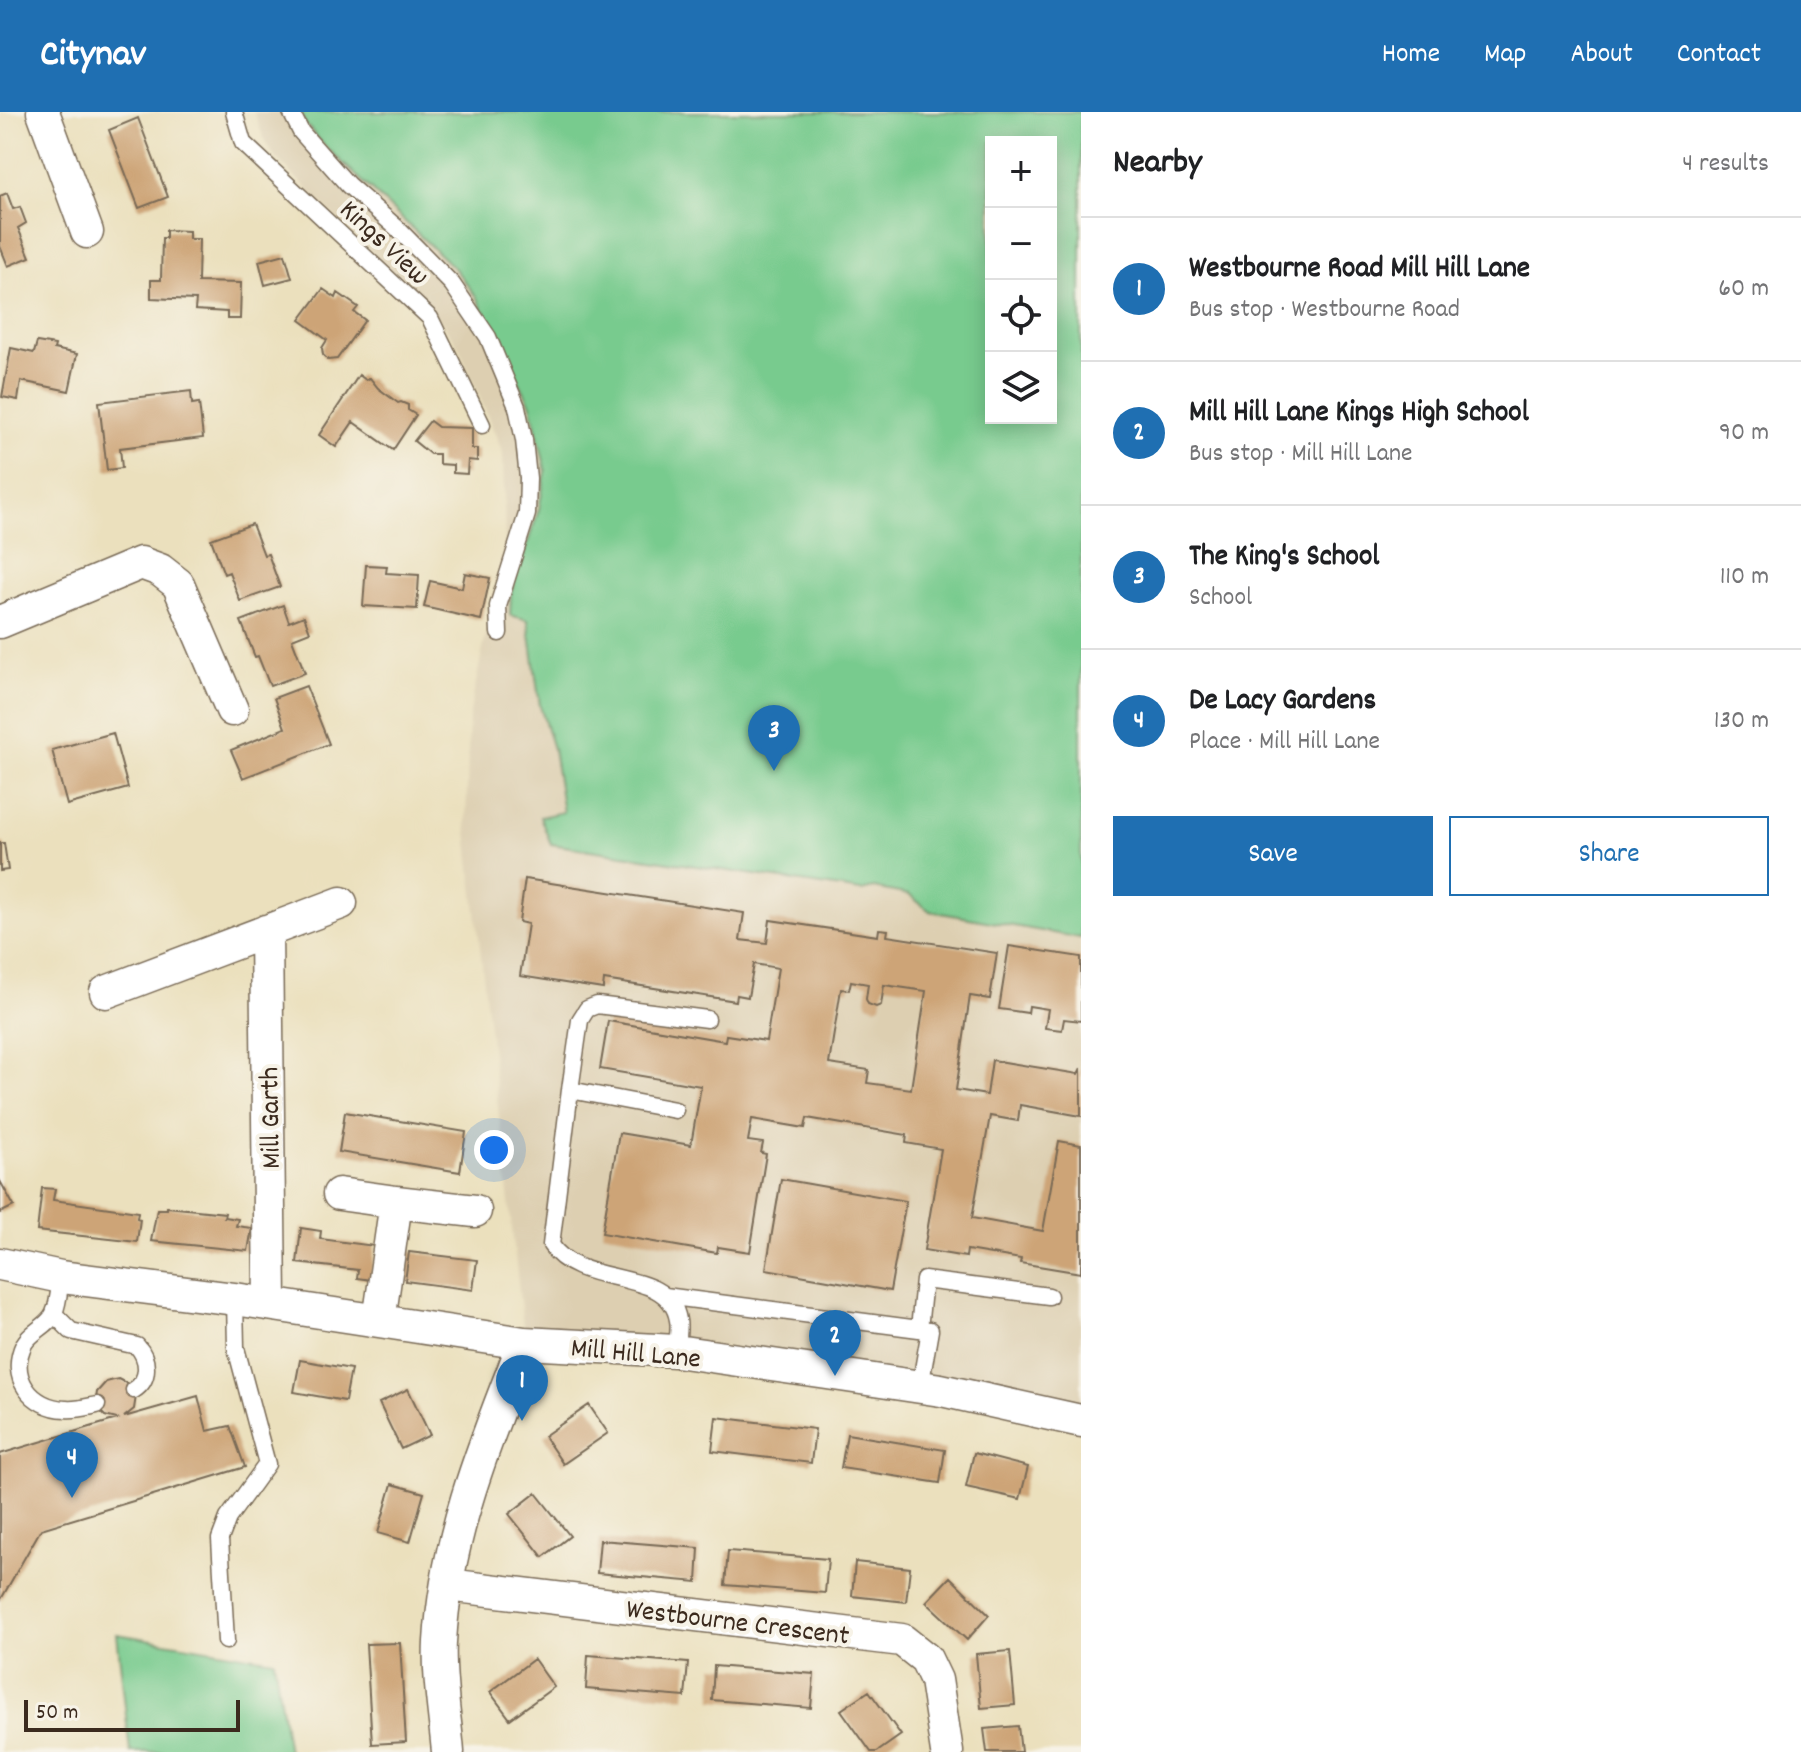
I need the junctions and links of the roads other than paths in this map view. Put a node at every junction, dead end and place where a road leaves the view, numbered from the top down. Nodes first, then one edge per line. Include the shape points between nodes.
1 (43, 112) edge
2 (234, 112) edge
3 (291, 112) edge
4 (87, 232) dead end
5 (482, 425) dead end
6 (0, 622) edge
7 (499, 633) dead end
8 (232, 710) dead end
9 (341, 903) dead end
10 (266, 931) junction
11 (106, 992) dead end
12 (707, 1019) dead end
13 (570, 1090) junction
14 (675, 1110) dead end
15 (339, 1194) dead end
16 (396, 1202) junction
17 (475, 1211) dead end
18 (0, 1264) edge
19 (61, 1277) junction
20 (665, 1296) junction
21 (1049, 1296) dead end
22 (235, 1299) junction
23 (270, 1304) junction
24 (54, 1314) junction
25 (379, 1321) junction
26 (919, 1329) junction
27 (524, 1343) junction
28 (676, 1351) junction
29 (920, 1387) junction
30 (134, 1390) dead end
31 (97, 1405) dead end
32 (1081, 1421) edge
33 (448, 1585) junction
34 (226, 1641) dead end
35 (448, 1752) edge
36 (947, 1752) edge

1 - 4 street
2 - 5 lane, Kings View via 243,143 430,318
3 - 7 lane via 301,132 348,185 452,284 488,337 517,407 527,466 527,514 498,606
6 - 8 street via 141,563 160,570 178,584
9 - 10 street
10 - 11 street
10 - 23 street, Mill Garth
12 - 13 lane via 597,1005 587,1009 580,1020
13 - 14 lane
13 - 20 lane via 551,1245 567,1263
15 - 16 street
16 - 17 street
16 - 25 street
18 - 19 street, Mill Hill Lane
19 - 22 street, Mill Hill Lane
19 - 24 lane
20 - 26 lane
20 - 28 lane via 679,1322
21 - 26 lane via 924,1280
22 - 23 street, Mill Hill Lane
22 - 34 lane via 236,1348 267,1464 228,1518 220,1539
23 - 25 street, Mill Hill Lane
24 - 30 lane via 71,1331 137,1346 146,1372
24 - 31 lane via 25,1341 18,1375 31,1395 54,1408
25 - 27 street, Mill Hill Lane
26 - 29 lane via 930,1330
27 - 28 street, Mill Hill Lane
27 - 33 street via 458,1523
28 - 29 street, Mill Hill Lane
29 - 32 street, Mill Hill Lane
33 - 35 street via 440,1643
33 - 36 street, Westbourne Crescent via 902,1640 926,1659 936,1680

